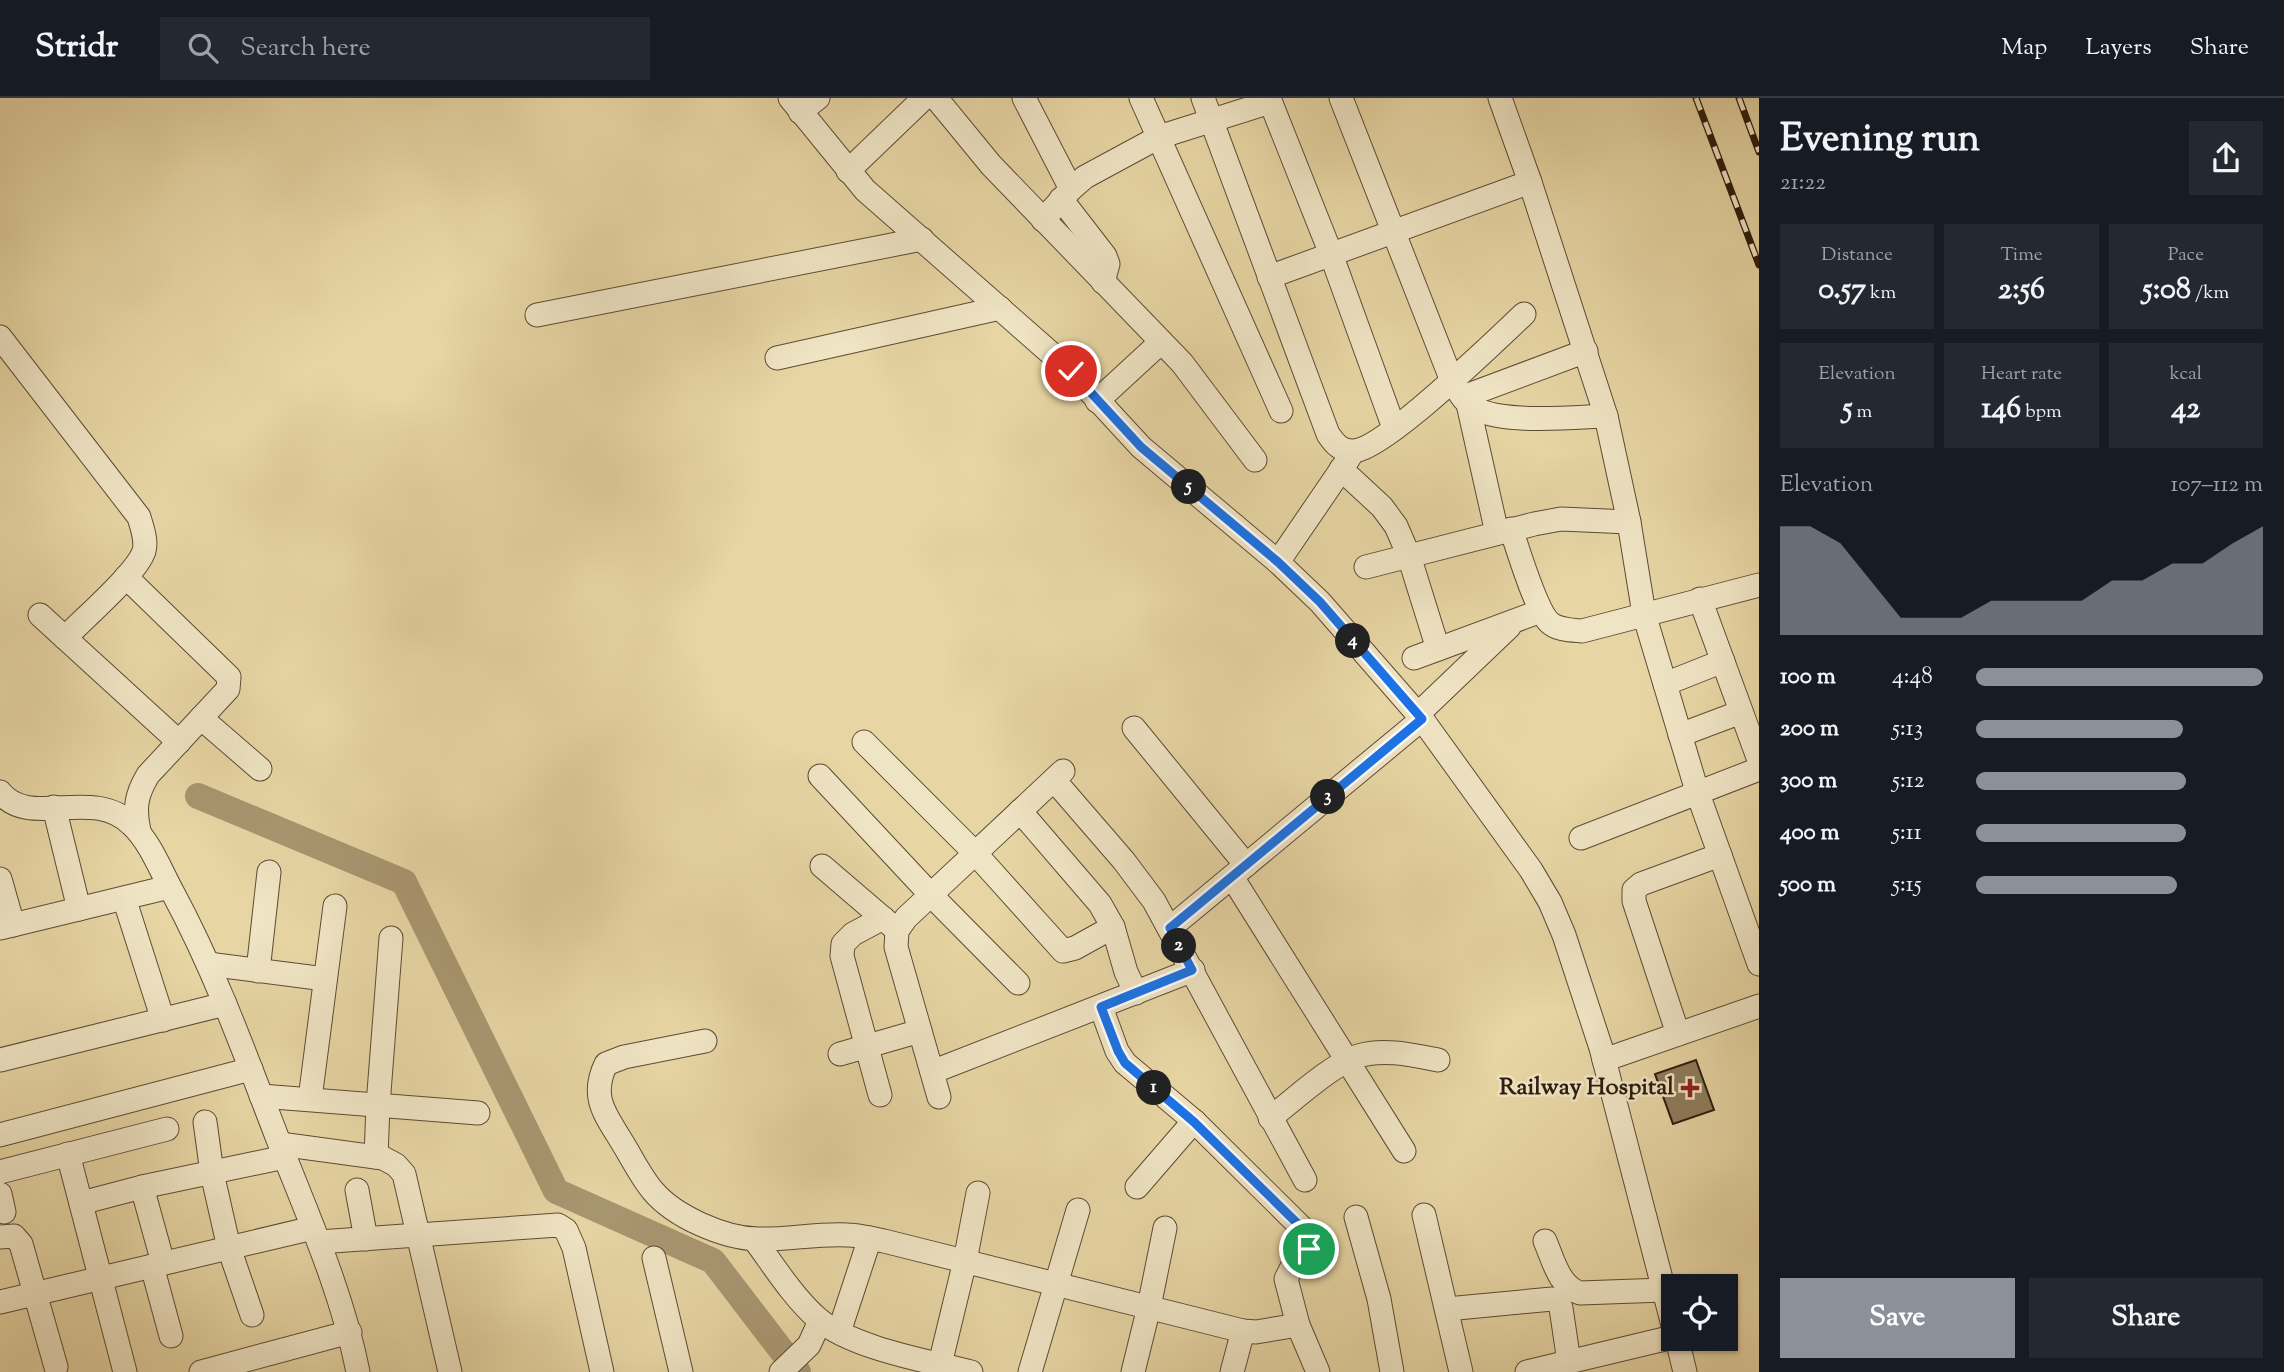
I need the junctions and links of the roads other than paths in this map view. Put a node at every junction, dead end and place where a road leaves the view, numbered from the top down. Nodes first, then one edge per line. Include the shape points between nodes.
1 (924, 98) edge
2 (936, 98) edge
3 (1024, 98) edge
4 (1141, 98) edge
5 (1203, 98) edge
6 (1341, 98) edge
7 (1500, 98) edge
8 (1269, 100) edge
9 (803, 103) edge
10 (1211, 121) junction
11 (1159, 137) junction
12 (848, 171) junction
13 (1530, 182) junction
14 (1066, 194) junction
15 (1043, 220) junction
16 (1393, 232) junction
17 (922, 239) junction
18 (1331, 254) junction
19 (1269, 276) junction
20 (1103, 282) junction
21 (1000, 307) junction
22 (1524, 314) dead end
23 (537, 315) dead end
24 (0, 337) edge
25 (1161, 342) junction
26 (1586, 351) junction
27 (778, 358) dead end
28 (1461, 394) junction
29 (1097, 401) junction
30 (1281, 411) dead end
31 (1606, 416) junction
32 (1394, 428) junction
33 (1255, 460) dead end
34 (1347, 460) junction
35 (1629, 522) junction
36 (1504, 531) junction
37 (1409, 555) junction
38 (1278, 562) junction
39 (1366, 566) dead end
40 (126, 577) junction
41 (1759, 585) edge
42 (1700, 599) junction
43 (1541, 611) junction
44 (1644, 614) junction
45 (40, 615) dead end
46 (1516, 620) junction
47 (65, 638) junction
48 (1438, 649) junction
49 (1414, 658) dead end
50 (1723, 661) junction
51 (1665, 684) junction
52 (1741, 712) junction
53 (1420, 716) junction
54 (201, 718) junction
55 (1135, 728) dead end
56 (1681, 735) junction
57 (179, 742) junction
58 (864, 742) dead end
59 (1759, 760) edge
60 (260, 769) dead end
61 (1759, 769) edge
62 (820, 776) dead end
63 (0, 792) edge
64 (1698, 792) junction
65 (54, 807) junction
66 (138, 810) junction
67 (1020, 811) junction
68 (1581, 838) dead end
69 (975, 853) junction
70 (1720, 855) junction
71 (822, 866) dead end
72 (1239, 871) junction
73 (269, 872) dead end
74 (0, 879) edge
75 (169, 887) junction
76 (931, 895) junction
77 (124, 898) junction
78 (335, 906) dead end
79 (79, 909) junction
80 (890, 924) junction
81 (6, 926) edge
82 (1113, 927) junction
83 (1170, 928) junction
84 (391, 938) dead end
85 (208, 964) junction
86 (1759, 964) edge
87 (1192, 970) junction
88 (258, 971) junction
89 (326, 979) junction
90 (1018, 983) dead end
91 (1136, 993) junction
92 (225, 1004) junction
93 (1759, 1006) edge
94 (1101, 1007) junction
95 (163, 1020) junction
96 (920, 1031) junction
97 (1678, 1034) junction
98 (705, 1041) dead end
99 (867, 1046) junction
100 (840, 1054) dead end
101 (0, 1060) edge
102 (1438, 1060) dead end
103 (1604, 1060) junction
104 (1347, 1061) junction
105 (251, 1069) junction
106 (932, 1072) junction
107 (880, 1095) dead end
108 (261, 1096) junction
109 (939, 1097) dead end
110 (310, 1100) junction
111 (378, 1105) junction
112 (478, 1113) dead end
113 (1270, 1118) junction
114 (205, 1122) dead end
115 (1194, 1122) junction
116 (167, 1129) dead end
117 (0, 1135) edge
118 (283, 1150) junction
119 (1404, 1151) dead end
120 (68, 1154) junction
121 (376, 1157) junction
122 (0, 1172) edge
123 (212, 1172) junction
124 (1305, 1180) dead end
125 (142, 1187) junction
126 (1137, 1187) dead end
127 (357, 1189) dead end
128 (978, 1193) dead end
129 (81, 1203) junction
130 (1078, 1210) dead end
131 (1424, 1214) dead end
132 (1356, 1217) dead end
133 (1165, 1228) dead end
134 (316, 1235) junction
135 (419, 1236) junction
136 (0, 1237) edge
137 (870, 1238) junction
138 (366, 1239) junction
139 (754, 1239) junction
140 (1545, 1241) dead end
141 (229, 1248) junction
142 (654, 1258) dead end
143 (965, 1261) junction
144 (157, 1265) junction
145 (102, 1278) junction
146 (1661, 1278) edge
147 (1055, 1283) junction
148 (1661, 1290) edge
149 (36, 1294) junction
150 (0, 1302) edge
151 (1149, 1307) junction
152 (1447, 1309) junction
153 (253, 1315) dead end
154 (1298, 1325) junction
155 (830, 1326) junction
156 (1243, 1331) junction
157 (350, 1332) junction
158 (171, 1336) dead end
159 (1661, 1341) edge
160 (1679, 1351) edge
161 (1569, 1362) junction
162 (268, 1363) edge
163 (940, 1364) junction
164 (56, 1367) dead end
165 (125, 1372) edge
166 (202, 1372) edge
167 (358, 1372) edge
168 (450, 1372) edge
169 (602, 1372) edge
170 (681, 1372) edge
171 (780, 1372) edge
172 (971, 1372) edge
173 (1030, 1372) edge
174 (1133, 1372) edge
175 (1232, 1372) edge
176 (1318, 1372) edge
177 (1392, 1372) edge
178 (1461, 1372) edge
179 (1527, 1372) edge
180 (1685, 1372) edge

1 - 12 street
2 - 15 street
3 - 14 street
4 - 11 street
5 - 10 street
6 - 16 street
7 - 13 street
8 - 10 street
8 - 18 street
9 - 12 street
10 - 11 street
10 - 19 street
11 - 14 street via 1085,177
11 - 30 street
12 - 17 street
13 - 16 street
13 - 26 street
14 - 15 street
14 - 20 street via 1105,256 1108,264
15 - 20 street
16 - 18 street
16 - 28 street
17 - 21 street
17 - 23 street
18 - 19 street
18 - 32 street
19 - 34 street via 1328,434
20 - 25 street
21 - 27 street
21 - 29 street
22 - 28 street
24 - 40 street via 139,517 144,550
25 - 29 street
25 - 33 street
26 - 28 street
26 - 31 street
28 - 31 street via 1486,413 1511,418
28 - 32 street
28 - 36 street
29 - 38 street via 1141,447
31 - 35 street
32 - 34 street
34 - 37 street via 1390,517
34 - 38 street
35 - 36 street via 1561,519
35 - 44 street
36 - 37 street
36 - 43 street
37 - 39 street
37 - 48 street
38 - 53 street via 1320,602
40 - 47 street
40 - 54 street via 229,677 228,689
41 - 42 street
42 - 44 street
42 - 50 street
43 - 44 street via 1550,623 1582,631
43 - 46 street
44 - 51 street
45 - 47 street
46 - 48 street
46 - 53 street
47 - 57 street
48 - 49 street
50 - 51 street
50 - 52 street
51 - 56 street
52 - 56 street
52 - 59 street
53 - 72 street
53 - 103 street via 1549,902
54 - 57 street
54 - 60 street
55 - 72 street
56 - 64 street
57 - 66 street via 148,775
58 - 69 street
61 - 64 street
62 - 76 street
63 - 65 street via 12,804 25,808
64 - 68 street
64 - 70 street
65 - 66 street via 85,806 118,813
65 - 79 street
66 - 75 street
67 - 69 street
67 - 82 street via 1100,904
67 - 83 street via 1059,775 1133,871
69 - 76 street
69 - 82 street via 1063,951
70 - 86 street
70 - 97 street via 1634,890
71 - 80 street
72 - 83 street
72 - 104 street
73 - 88 street
74 - 81 street
75 - 77 street
75 - 85 street
76 - 80 street
76 - 90 street
77 - 79 street
77 - 95 street
78 - 89 street
79 - 81 street
80 - 96 street
80 - 99 street via 853,934 842,944
82 - 91 street
83 - 87 street
84 - 111 street
85 - 88 street
85 - 92 street
87 - 91 street
87 - 113 street
88 - 89 street
89 - 110 street
91 - 94 street
92 - 95 street
92 - 105 street
93 - 97 street
94 - 106 street
94 - 115 street via 1125,1063
95 - 101 street
96 - 99 street
96 - 106 street
97 - 103 street
98 - 139 street via 606,1064 598,1092 603,1111 653,1191 698,1223
99 - 100 street
99 - 107 street
102 - 104 street via 1376,1052
103 - 146 street
104 - 113 street
104 - 119 street
105 - 108 street
105 - 117 street
106 - 109 street
108 - 110 street
108 - 118 street
110 - 111 street
111 - 112 street
111 - 121 street
113 - 124 street
114 - 123 street
115 - 126 street
115 - 154 street via 1306,1234 1309,1249 1286,1279
116 - 120 street
118 - 121 street
118 - 123 street
118 - 134 street
120 - 122 street
120 - 129 street
121 - 135 street via 396,1165 404,1174
123 - 125 street
123 - 141 street
125 - 129 street
125 - 144 street
127 - 138 street
128 - 143 street
129 - 145 street
130 - 147 street
131 - 152 street
132 - 177 street via 1379,1299
133 - 151 street
134 - 138 street
134 - 141 street
134 - 157 street
135 - 138 street
135 - 168 street
135 - 169 street via 558,1225 566,1230
136 - 149 street via 14,1236 21,1244
137 - 139 street
137 - 143 street
137 - 155 street
139 - 155 street via 804,1305
140 - 148 street via 1572,1291
141 - 144 street
141 - 153 street
142 - 170 street
143 - 147 street
143 - 163 street
144 - 145 street
144 - 158 street
145 - 149 street
145 - 165 street
147 - 151 street
147 - 173 street
149 - 150 street
149 - 164 street
151 - 156 street
151 - 174 street
152 - 161 street via 1556,1300
152 - 178 street
154 - 156 street
154 - 176 street
155 - 163 street via 881,1348
155 - 171 street
156 - 175 street
157 - 162 street
157 - 167 street
159 - 161 street
160 - 180 street
161 - 179 street
162 - 166 street
163 - 172 street

